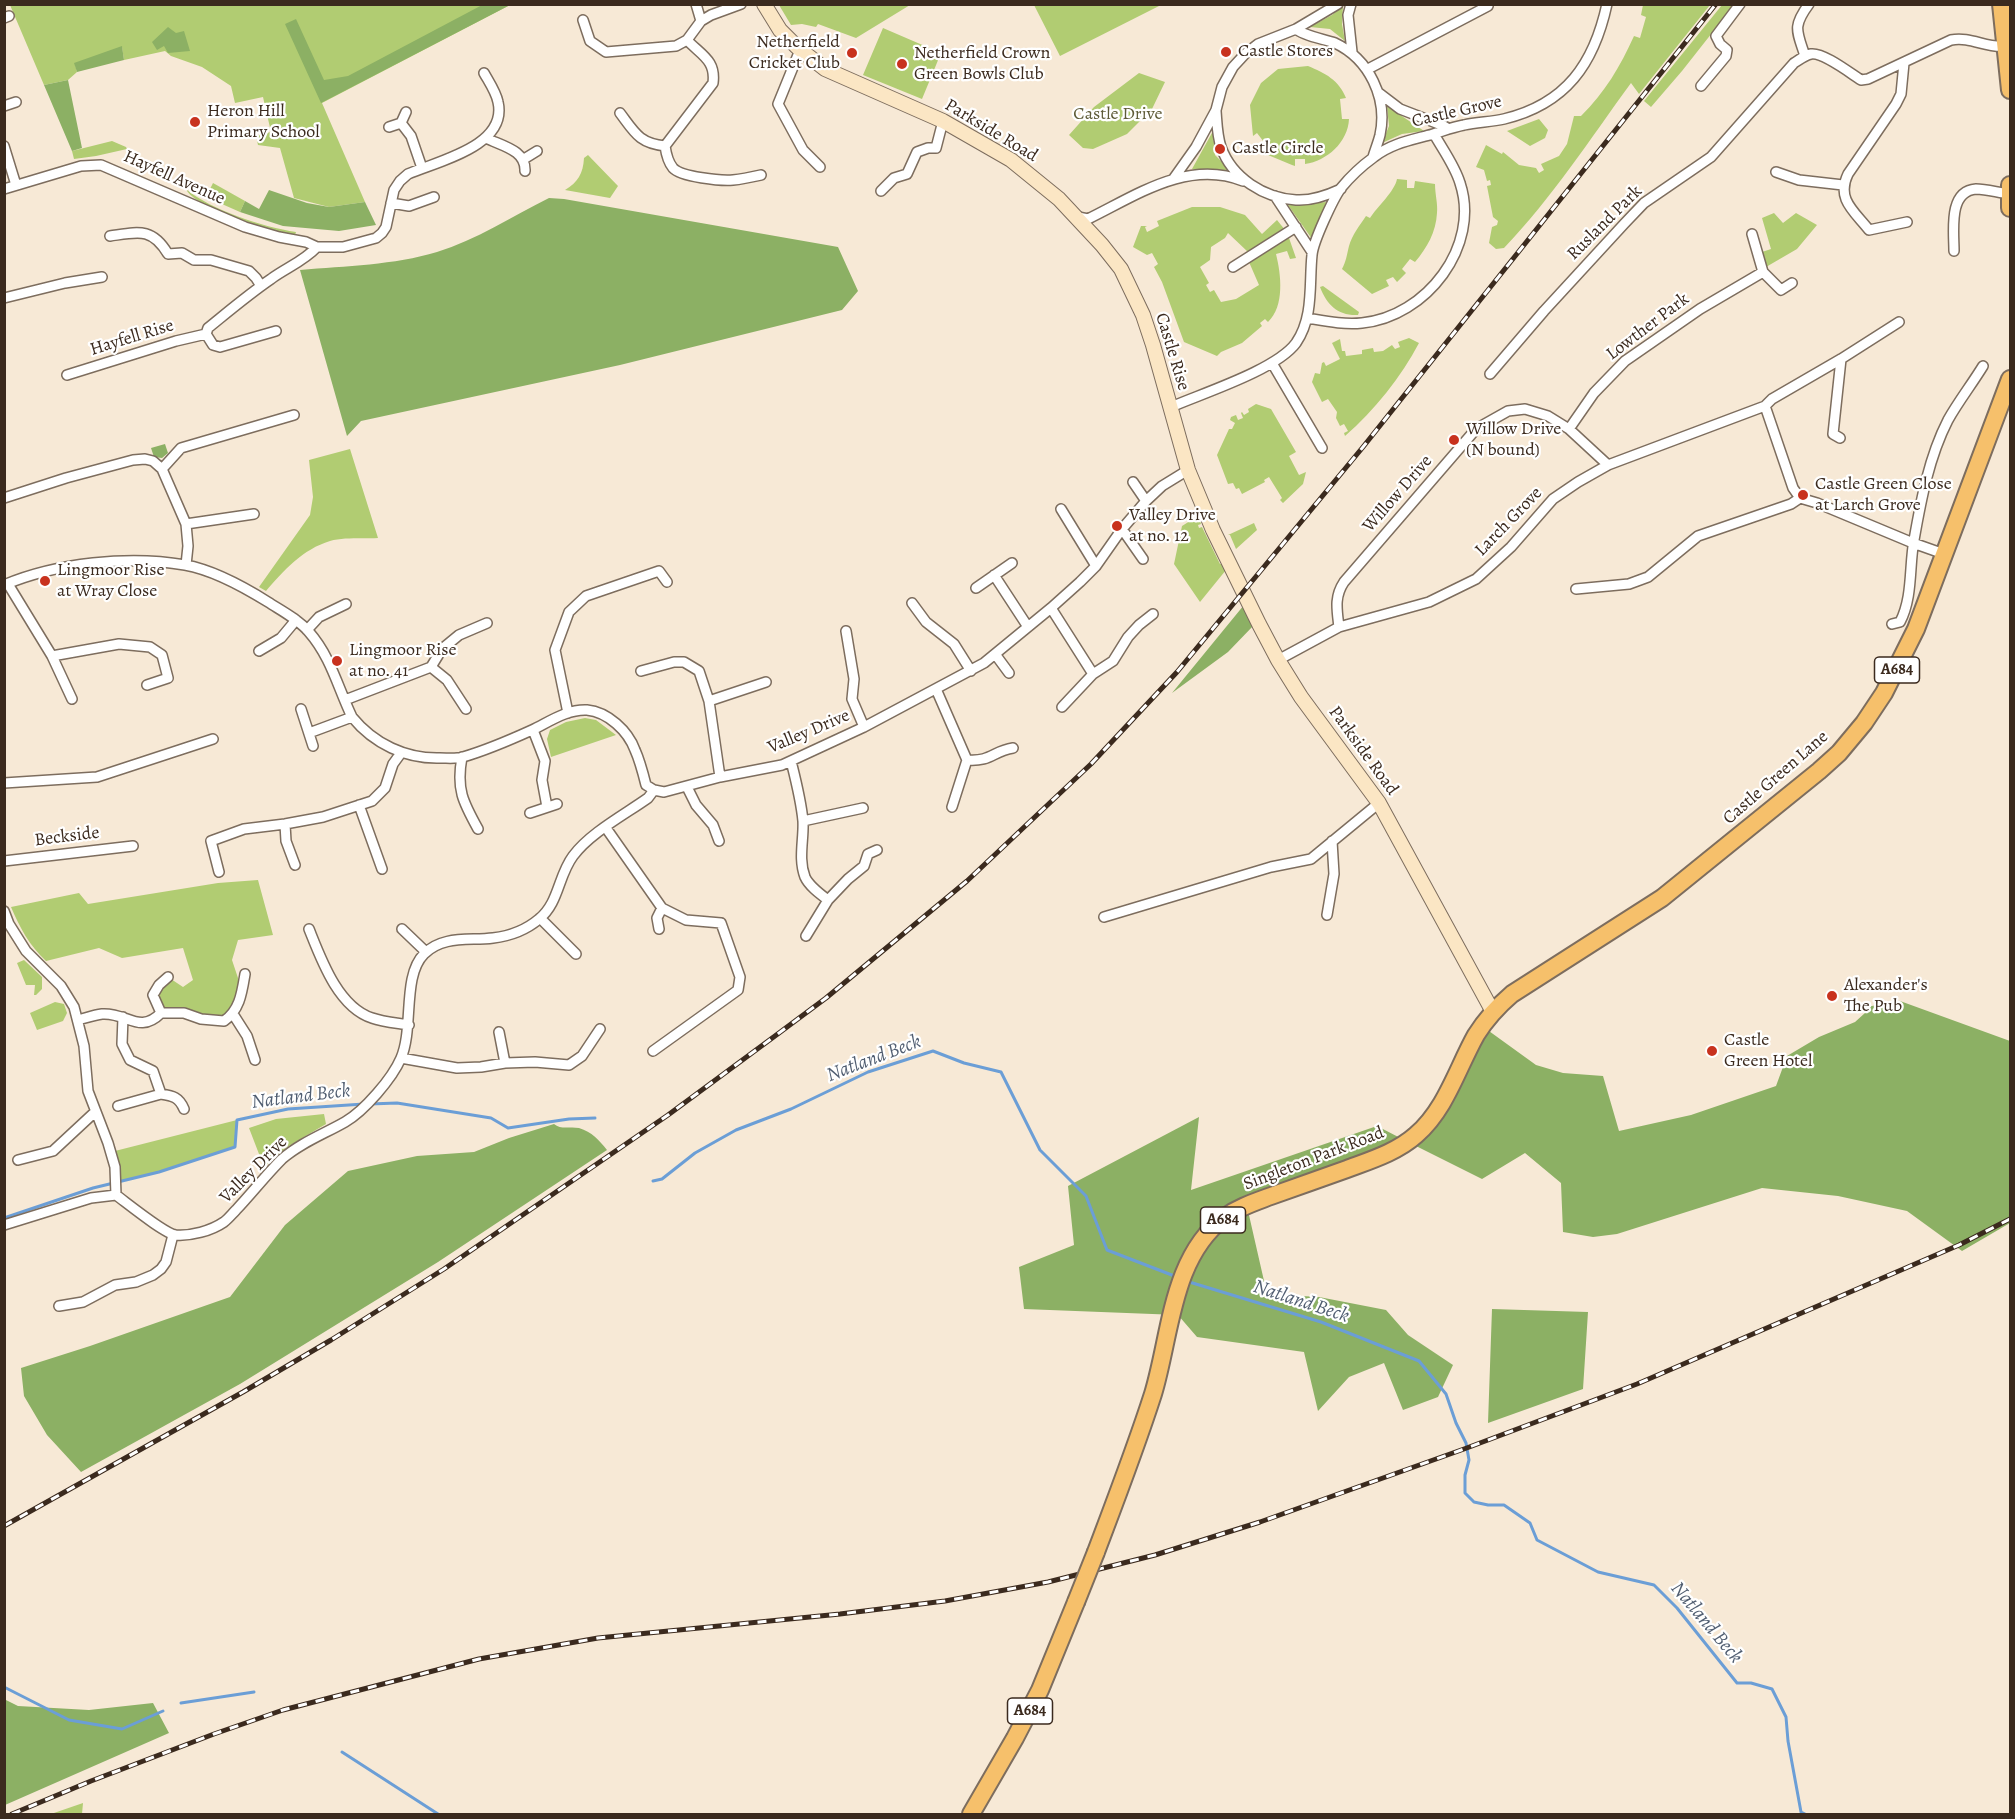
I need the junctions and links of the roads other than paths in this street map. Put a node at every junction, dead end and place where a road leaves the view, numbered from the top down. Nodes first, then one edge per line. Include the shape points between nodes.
1 (696, 4) edge
2 (741, 4) edge
3 (764, 4) edge
4 (1338, 4) edge
5 (1351, 4) edge
6 (1607, 4) edge
7 (1740, 4) edge
8 (1809, 4) edge
9 (2001, 4) edge
10 (1488, 6) edge
11 (583, 20) dead end
12 (701, 21) junction
13 (1296, 29) junction
14 (687, 40) junction
15 (2006, 46) junction
16 (800, 50) junction
17 (1352, 52) junction
18 (1805, 56) junction
19 (1904, 63) junction
20 (1368, 69) junction
21 (484, 73) dead end
22 (1701, 86) dead end
23 (2010, 90) edge
24 (1379, 93) junction
25 (16, 102) dead end
26 (4, 106) edge
27 (1216, 110) junction
28 (406, 112) dead end
29 (620, 113) dead end
30 (943, 121) junction
31 (401, 123) junction
32 (389, 127) dead end
33 (1449, 129) junction
34 (1434, 134) junction
35 (486, 138) junction
36 (4, 146) edge
37 (665, 146) junction
38 (537, 151) dead end
39 (1373, 158) junction
40 (524, 159) junction
41 (820, 167) dead end
42 (422, 168) junction
43 (525, 171) dead end
44 (1776, 172) dead end
45 (761, 175) dead end
46 (1174, 178) junction
47 (1245, 182) junction
48 (16, 185) junction
49 (1843, 185) junction
50 (2010, 185) edge
51 (4, 189) edge
52 (1341, 189) junction
53 (881, 191) dead end
54 (2010, 194) edge
55 (1275, 196) junction
56 (434, 197) dead end
57 (391, 203) junction
58 (2010, 208) edge
59 (1078, 218) junction
60 (1907, 222) dead end
61 (1296, 227) junction
62 (1752, 234) dead end
63 (110, 236) dead end
64 (317, 247) junction
65 (1954, 251) dead end
66 (1312, 252) junction
67 (1233, 267) dead end
68 (1763, 272) junction
69 (102, 277) dead end
70 (1792, 283) dead end
71 (261, 286) junction
72 (4, 298) edge
73 (1307, 318) junction
74 (1899, 322) dead end
75 (276, 331) dead end
76 (206, 334) junction
77 (1841, 359) junction
78 (1272, 363) junction
79 (1983, 366) dead end
80 (1490, 374) dead end
81 (67, 375) dead end
82 (2010, 379) edge
83 (1765, 406) junction
84 (1171, 407) junction
85 (294, 415) dead end
86 (1569, 429) junction
87 (1840, 438) dead end
88 (1322, 448) dead end
89 (1608, 465) junction
90 (162, 469) junction
91 (1188, 470) junction
92 (1133, 482) dead end
93 (4, 498) edge
94 (1800, 498) junction
95 (1146, 501) junction
96 (1061, 509) dead end
97 (1205, 511) joint
98 (254, 514) dead end
99 (186, 524) junction
100 (1122, 529) junction
101 (1913, 543) junction
102 (1944, 554) junction
103 (1143, 559) dead end
104 (1012, 564) dead end
105 (186, 565) junction
106 (1096, 566) junction
107 (994, 575) junction
108 (667, 582) dead end
109 (6, 585) edge
110 (976, 588) dead end
111 (1576, 589) dead end
112 (912, 603) dead end
113 (346, 604) dead end
114 (1051, 608) junction
115 (1153, 614) dead end
116 (296, 620) junction
117 (487, 623) dead end
118 (1892, 624) dead end
119 (1028, 627) junction
120 (1339, 627) junction
121 (307, 630) junction
122 (846, 631) dead end
123 (259, 651) dead end
124 (995, 654) junction
125 (52, 656) junction
126 (1278, 660) junction
127 (431, 667) junction
128 (971, 670) junction
129 (641, 671) dead end
130 (1009, 673) dead end
131 (1093, 674) junction
132 (766, 682) dead end
133 (147, 685) dead end
134 (936, 689) junction
135 (72, 699) dead end
136 (345, 700) junction
137 (709, 701) junction
138 (1062, 707) dead end
139 (301, 709) dead end
140 (466, 709) dead end
141 (568, 713) junction
142 (352, 717) junction
143 (864, 727) junction
144 (533, 730) junction
145 (309, 733) junction
146 (213, 738) dead end
147 (313, 746) dead end
148 (1013, 748) dead end
149 (401, 753) junction
150 (462, 758) junction
151 (967, 760) junction
152 (791, 761) junction
153 (720, 777) junction
154 (4, 783) edge
155 (687, 786) junction
156 (654, 790) junction
157 (1379, 803) junction
158 (557, 804) dead end
159 (359, 805) junction
160 (546, 807) junction
161 (952, 807) dead end
162 (863, 808) dead end
163 (530, 813) dead end
164 (803, 821) junction
165 (285, 824) junction
166 (606, 828) junction
167 (478, 829) dead end
168 (719, 841) dead end
169 (1332, 841) junction
170 (134, 846) dead end
171 (877, 850) dead end
172 (4, 861) edge
173 (295, 865) dead end
174 (382, 869) dead end
175 (219, 872) dead end
176 (828, 900) junction
177 (662, 908) junction
178 (4, 911) edge
179 (1327, 915) dead end
180 (1104, 917) dead end
181 (540, 918) junction
182 (309, 929) dead end
183 (402, 929) dead end
184 (659, 929) dead end
185 (324, 935) dead end
186 (806, 936) dead end
187 (313, 940) junction
188 (426, 952) junction
189 (576, 954) dead end
190 (245, 974) dead end
191 (168, 978) dead end
192 (1492, 1012) junction
193 (161, 1013) junction
194 (233, 1014) junction
195 (123, 1017) junction
196 (78, 1020) junction
197 (409, 1025) junction
198 (600, 1029) dead end
199 (499, 1032) dead end
200 (653, 1051) dead end
201 (401, 1058) junction
202 (255, 1060) dead end
203 (504, 1063) junction
204 (161, 1094) junction
205 (118, 1106) dead end
206 (184, 1109) dead end
207 (95, 1112) junction
208 (18, 1160) dead end
209 (115, 1192) junction
210 (4, 1225) edge
211 (174, 1235) junction
212 (59, 1306) dead end
213 (972, 1815) edge

1 - 12 street
2 - 12 street
3 - 16 street, Parkside Road via 780,30
4 - 13 street
5 - 17 street via 1348,15
6 - 33 street, Castle Grove via 1586,64 1562,91 1521,114
7 - 22 street via 1718,32 1717,39 1728,52
8 - 18 street via 1796,29
9 - 15 highway
10 - 20 street
11 - 14 street via 590,41 606,52 676,46
12 - 14 street
13 - 17 street
13 - 27 street via 1245,54 1222,87
14 - 37 street via 710,61 713,83
15 - 19 street via 1995,48 1966,39 1951,40
15 - 23 highway
16 - 30 street, Parkside Road via 825,69
16 - 41 street via 778,104 803,150
17 - 20 street
18 - 19 street via 1821,55 1862,80
18 - 80 street, Rusland Park via 1794,63 1711,157 1644,203 1623,224
19 - 49 street via 1896,104
20 - 24 street
21 - 35 street via 499,103 495,127
24 - 33 street via 1400,110
24 - 39 street via 1382,113
25 - 26 street
27 - 46 street
27 - 47 street via 1222,148
28 - 31 street
29 - 37 street via 647,144
30 - 53 street via 936,148 917,152 907,174 894,178
30 - 59 street, Parkside Road via 1011,160
31 - 32 street
31 - 42 street via 411,136
33 - 34 street, Castle Grove
34 - 39 street, Castle Grove via 1397,143
34 - 73 street via 1460,183 1465,211 1464,227 1450,265 1421,299 1377,320 1362,323
35 - 40 street
35 - 42 street via 470,149
36 - 48 street
37 - 45 street via 673,169 684,175 731,180
38 - 40 street
39 - 52 street, Castle Grove
40 - 43 street
42 - 57 street via 400,181
44 - 49 street via 1799,180
46 - 47 street via 1217,174
46 - 59 street via 1088,219
47 - 55 street
48 - 51 street, Hayfell Avenue
48 - 64 street, Hayfell Avenue via 81,166 101,165 245,227
49 - 60 street via 1845,200 1869,230
50 - 54 highway
52 - 55 street via 1297,200
52 - 66 street, Castle Grove
54 - 58 highway
54 - 65 street via 1976,189 1959,198 1954,210
55 - 61 street
56 - 57 street via 409,206
57 - 64 street via 386,227 376,238 333,248
59 - 84 street, Castle Rise via 1115,261 1130,286
61 - 66 street
61 - 67 street
62 - 68 street
63 - 71 street via 139,232 159,240 168,254 249,271
64 - 71 street via 308,257
66 - 73 street, Castle Grove
68 - 70 street via 1781,290
68 - 86 street, Lowther Park via 1700,309 1625,361 1594,393
69 - 72 street
71 - 76 street via 208,328
73 - 78 street, Castle Grove via 1295,344
74 - 77 street, Larch Grove
75 - 76 street via 220,347 213,345
76 - 81 street, Hayfell Rise
77 - 83 street, Larch Grove
77 - 87 street via 1833,434
78 - 84 street, Castle Grove
78 - 88 street
79 - 101 street via 1948,420 1939,442
82 - 102 highway, Castle Green Lane / A684
83 - 89 street, Larch Grove
83 - 94 street
84 - 91 street, Castle Rise
85 - 90 street via 181,448
86 - 89 street, Willow Drive
86 - 120 street, Willow Drive via 1548,416 1525,409 1508,411 1476,429 1344,582 1336,604
89 - 120 street, Larch Grove via 1553,499 1511,547 1476,579 1429,602
90 - 93 street via 153,461 133,460
90 - 99 street
91 - 95 street, Valley Drive
91 - 97 street, Castle Rise
92 - 95 street
94 - 101 street
94 - 111 street via 1698,536 1648,577 1629,584
95 - 100 street, Valley Drive
96 - 106 street
97 - 126 street, Parkside Road
98 - 99 street
99 - 105 street
100 - 103 street
100 - 106 street, Valley Drive
101 - 102 street
101 - 118 street via 1906,610 1900,622
102 - 192 highway, Castle Green Lane / A684 via 1895,674 1864,723 1839,753 1672,891 1528,982
104 - 107 street
105 - 109 street via 141,561 93,564 43,572
105 - 116 street via 216,575
106 - 114 street, Valley Drive
107 - 110 street
107 - 119 street
108 - 141 street via 659,571 586,596 569,612 555,650
109 - 125 street
112 - 128 street via 926,622 954,644
113 - 121 street via 319,617
114 - 119 street, Valley Drive
114 - 131 street
115 - 131 street via 1128,638 1113,661
116 - 121 street
116 - 123 street via 281,638
117 - 127 street via 459,635 442,649
119 - 124 street, Valley Drive
120 - 126 street, Larch Grove
121 - 136 street via 326,655
122 - 143 street via 854,679 852,699
124 - 128 street, Valley Drive
124 - 130 street
125 - 133 street via 119,644 150,647 162,655 168,678
125 - 135 street
126 - 157 street, Parkside Road
127 - 136 street
127 - 140 street via 447,680
128 - 134 street, Valley Drive
129 - 137 street via 684,662 699,671
131 - 138 street
132 - 137 street
134 - 143 street, Valley Drive
134 - 151 street
136 - 142 street
137 - 153 street
139 - 145 street
141 - 144 street
141 - 156 street via 587,710 616,724 635,750 646,785
142 - 145 street
142 - 149 street via 381,743
143 - 152 street, Valley Drive
144 - 150 street
144 - 160 street via 544,761
145 - 147 street
146 - 154 street via 97,777
148 - 151 street via 987,760
149 - 150 street
149 - 159 street via 385,788 372,801
150 - 167 street via 458,777 461,794
151 - 161 street
152 - 153 street, Valley Drive
152 - 164 street
153 - 155 street, Valley Drive
155 - 156 street, Valley Drive via 664,792
155 - 168 street
156 - 166 street
157 - 169 street
157 - 192 street, Parkside Road
158 - 160 street
159 - 165 street
159 - 174 street
160 - 163 street
162 - 164 street
164 - 176 street via 801,859 805,878
165 - 173 street via 286,841
165 - 175 street via 244,829 211,841
166 - 177 street
166 - 181 street via 573,856 556,898
169 - 179 street via 1334,874
169 - 180 street via 1311,858
170 - 172 street, Beckside
171 - 176 street via 868,854 864,866
176 - 186 street
177 - 184 street via 657,918
177 - 200 street via 686,921 721,923 740,977 738,990
178 - 196 street via 26,951 61,986
181 - 188 street via 509,936 451,940
181 - 189 street
182 - 187 street
183 - 188 street
185 - 187 street
187 - 197 street via 335,987 354,1007 370,1018
188 - 197 street, Valley Drive via 413,974
190 - 194 street
191 - 193 street via 153,995
192 - 213 highway, Singleton Park Road / A684, bridge via 1477,1033 1442,1104 1408,1142 1249,1204 1225,1217 1204,1238 1180,1286 1159,1373 1126,1471 1041,1690
193 - 194 street via 224,1021
193 - 195 street via 153,1021 138,1024
194 - 202 street via 247,1036
195 - 196 street via 103,1014
195 - 204 street via 122,1044 130,1060 153,1071
196 - 207 street
197 - 201 street, Valley Drive
198 - 203 street via 582,1056 569,1065
199 - 203 street
201 - 203 street via 457,1068
201 - 211 street, Valley Drive via 361,1109 284,1158 224,1222 196,1233
204 - 205 street
204 - 206 street via 174,1096
207 - 208 street via 53,1151
207 - 209 street via 115,1167
209 - 210 street
209 - 211 street
211 - 212 street via 165,1262 153,1275 115,1285 84,1302

